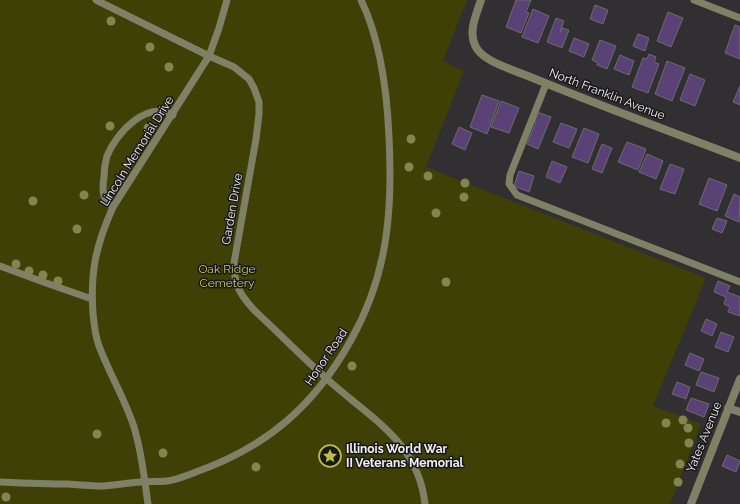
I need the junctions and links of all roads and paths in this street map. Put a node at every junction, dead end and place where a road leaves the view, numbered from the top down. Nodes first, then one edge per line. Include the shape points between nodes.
1 (96, 0) edge
2 (227, 0) edge
3 (361, 0) edge
4 (482, 0) edge
5 (694, 0) edge
6 (740, 18) edge
7 (209, 56) junction
8 (546, 84) junction
9 (173, 115) junction
10 (740, 158) edge
11 (113, 208) junction
12 (0, 266) edge
13 (740, 282) edge
14 (92, 299) junction
15 (327, 379) junction
16 (740, 379) edge
17 (728, 408) junction
18 (740, 412) edge
19 (0, 482) edge
20 (145, 482) junction
21 (148, 504) edge
22 (425, 504) edge
23 (691, 504) edge

1 - 7 lane, Garden Drive
2 - 7 lane, Lincoln Memorial Drive
3 - 15 lane, Honor Road via 376,42 383,79 388,118 390,206 383,256 367,306 357,329
4 - 8 street, North Franklin Avenue via 472,27 473,42 478,50 492,60
5 - 6 lane
7 - 9 lane, Lincoln Memorial Drive
7 - 15 lane, Garden Drive via 234,67 249,79 259,102 256,139 234,263 234,277 238,288 255,311
8 - 10 street, North Franklin Avenue
8 - 13 lane via 510,175 509,184 517,195
9 - 11 lane, Lincoln Memorial Drive
9 - 11 lane via 159,110 138,118 121,134 113,146 107,157 103,186 107,203
11 - 14 lane, Lincoln Memorial Drive via 104,226 94,259
12 - 14 lane
14 - 20 lane, Lincoln Memorial Drive via 93,322 98,344 133,426 143,462
15 - 20 lane, Honor Road via 304,406 284,424 244,451 169,481
15 - 22 lane, Garden Drive via 397,440 410,458 419,478
16 - 17 street, Yates Avenue
17 - 18 street
17 - 23 street, Yates Avenue
19 - 20 lane, Honor Road via 102,486
20 - 21 lane, Lincoln Memorial Drive

